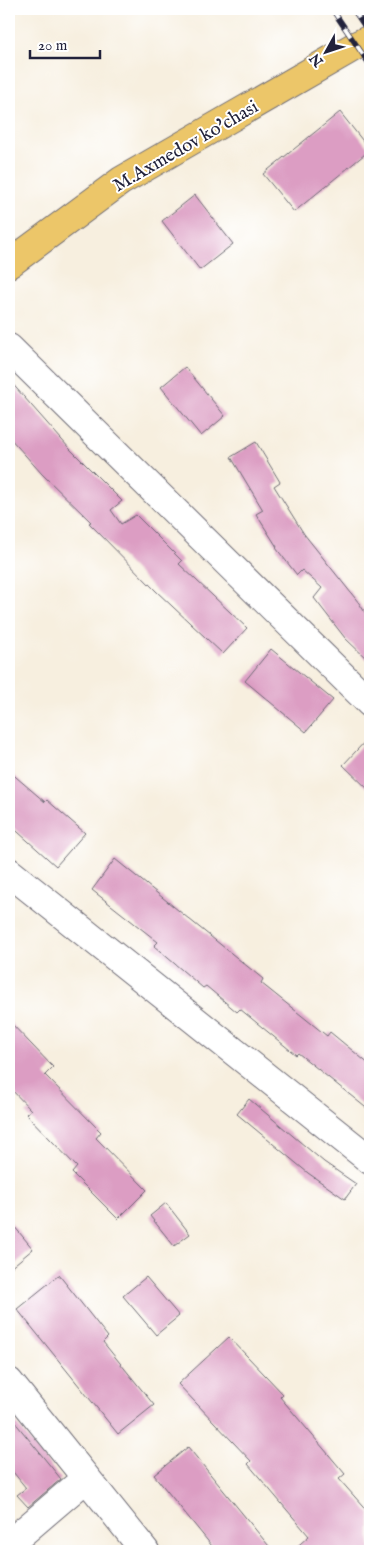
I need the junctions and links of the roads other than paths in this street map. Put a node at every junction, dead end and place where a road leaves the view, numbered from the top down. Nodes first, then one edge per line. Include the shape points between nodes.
1 (370, 39) edge
2 (9, 264) edge
3 (9, 348) edge
4 (370, 703) edge
5 (9, 872) edge
6 (370, 1160) edge
7 (9, 1382) edge
8 (85, 1478) junction
9 (9, 1544) edge
10 (144, 1551) edge

1 - 2 main road, M.Axmedov ko'chasi via 121,181
3 - 4 street
5 - 6 street
7 - 8 street
8 - 9 street
8 - 10 street

